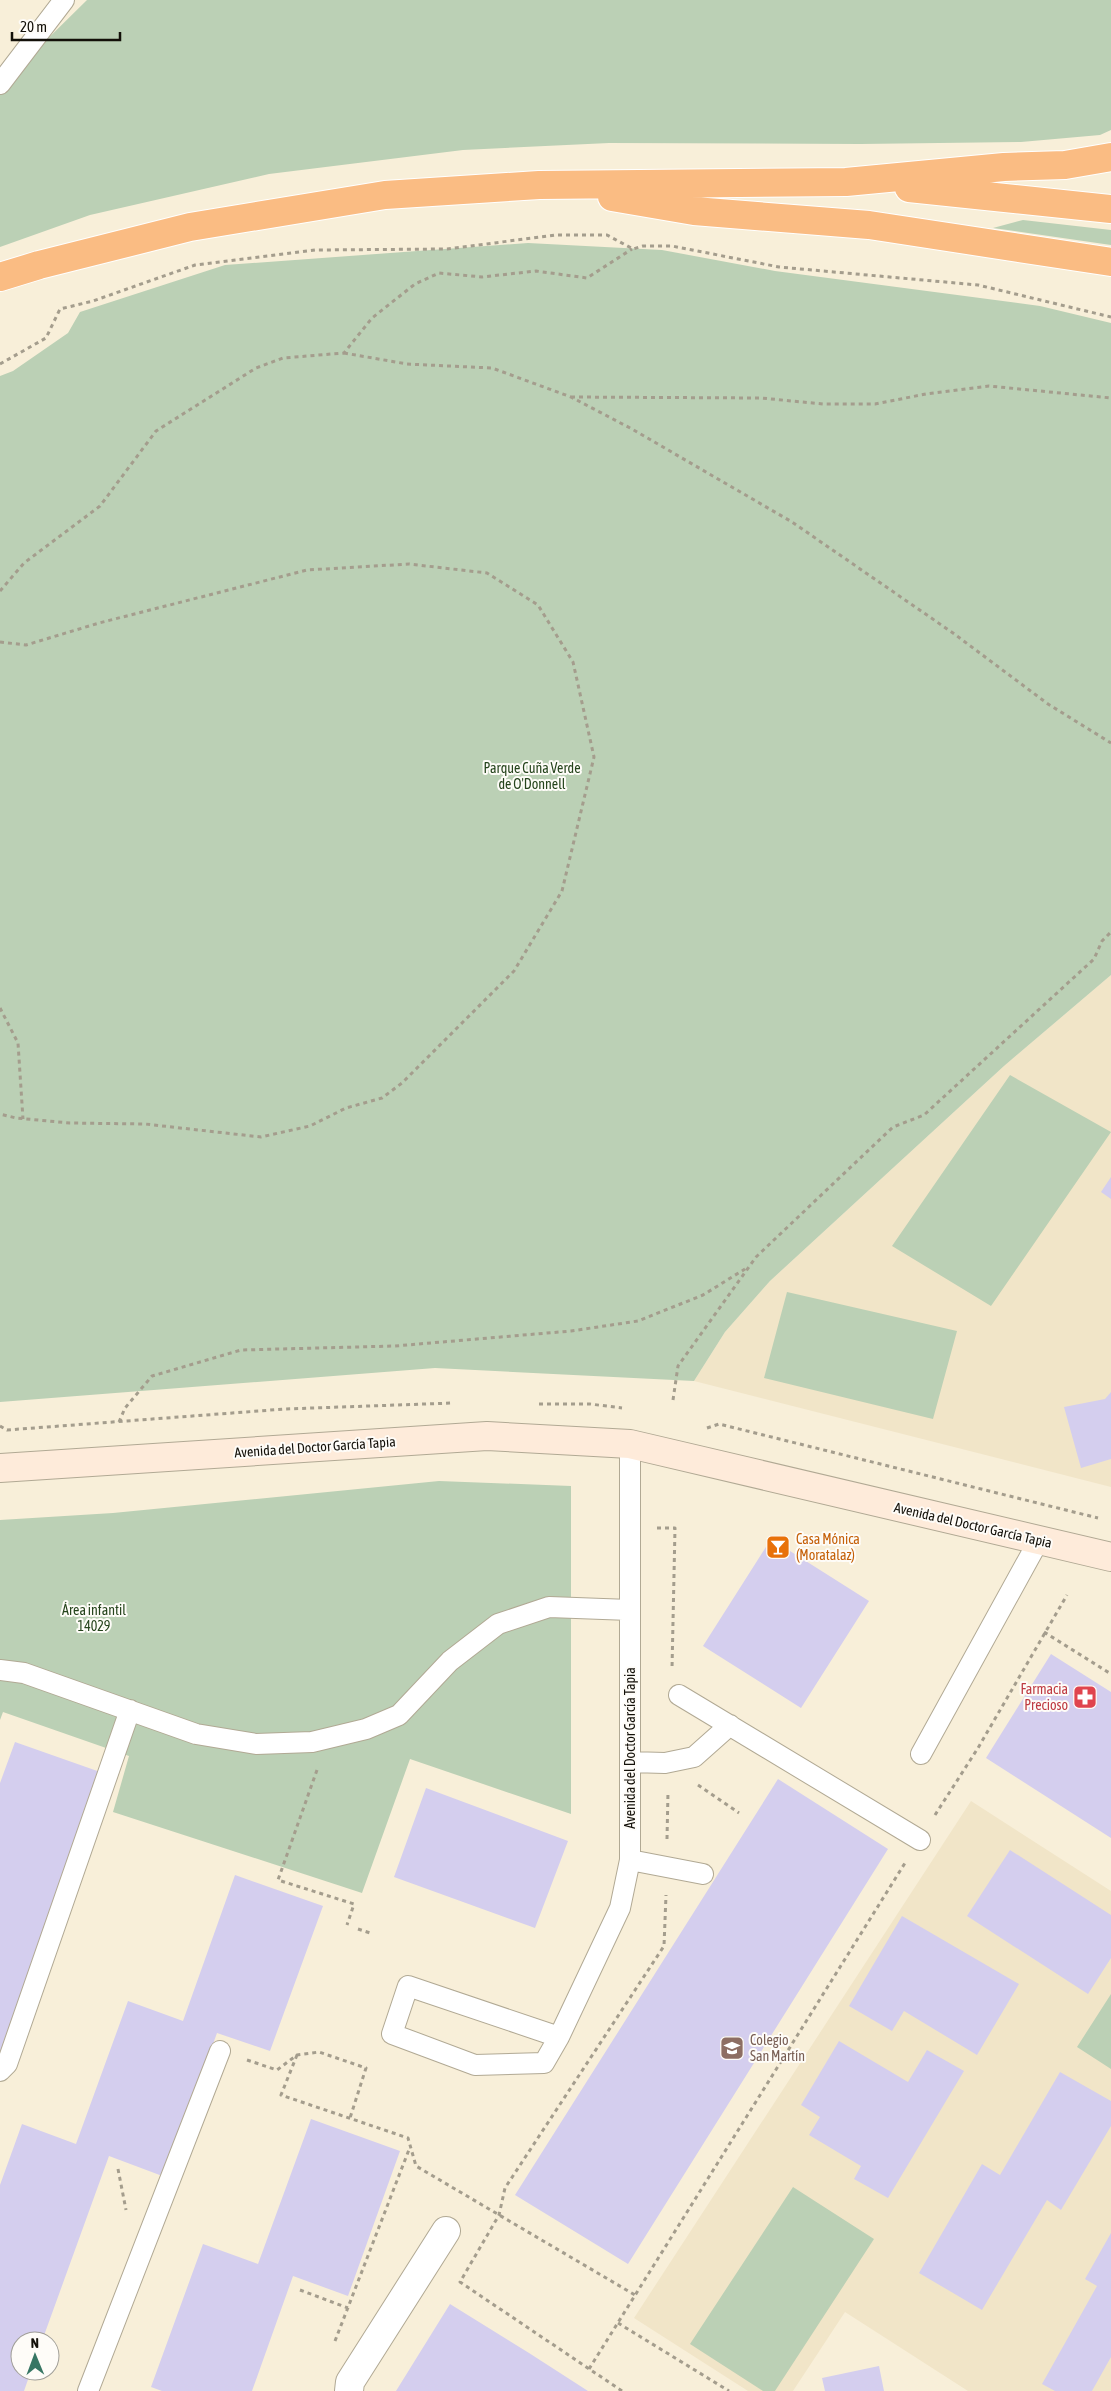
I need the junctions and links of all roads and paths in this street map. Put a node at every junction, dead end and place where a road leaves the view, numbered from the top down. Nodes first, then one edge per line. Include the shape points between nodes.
1 (64, 0) edge
2 (0, 84) edge
3 (1111, 157) edge
4 (846, 182) junction
5 (539, 185) junction
6 (1111, 209) edge
7 (632, 249) junction
8 (1111, 262) edge
9 (0, 278) edge
10 (1111, 316) edge
11 (344, 353) junction
12 (0, 364) edge
13 (571, 398) junction
14 (1111, 398) edge
15 (0, 591) edge
16 (0, 642) edge
17 (1111, 743) edge
18 (1111, 932) edge
19 (0, 1008) edge
20 (0, 1114) edge
21 (23, 1119) junction
22 (745, 1269) junction
23 (673, 1400) dead end
24 (119, 1422) dead end
25 (630, 1444) junction
26 (0, 1468) edge
27 (1039, 1540) junction
28 (1111, 1557) edge
29 (1067, 1595) dead end
30 (630, 1610) junction
31 (1044, 1632) junction
32 (0, 1670) edge
33 (1111, 1674) edge
34 (679, 1695) dead end
35 (130, 1710) junction
36 (730, 1726) junction
37 (921, 1754) dead end
38 (630, 1762) junction
39 (314, 1776) dead end
40 (692, 1782) dead end
41 (739, 1812) dead end
42 (920, 1840) junction
43 (630, 1860) junction
44 (703, 1874) dead end
45 (347, 1925) dead end
46 (358, 1929) dead end
47 (373, 1934) dead end
48 (559, 2037) junction
49 (220, 2051) joint
50 (297, 2054) junction
51 (0, 2070) edge
52 (560, 2103) dead end
53 (350, 2118) junction
54 (410, 2147) junction
55 (499, 2215) junction
56 (446, 2231) dead end
57 (300, 2290) dead end
58 (635, 2295) junction
59 (348, 2308) junction
60 (618, 2323) junction
61 (333, 2345) dead end
62 (589, 2369) junction
63 (88, 2391) edge
64 (348, 2391) edge
65 (622, 2391) edge
66 (729, 2391) edge

1 - 2 lane
3 - 4 highway via 1064,165 1004,167
4 - 5 highway
4 - 6 highway
5 - 8 highway via 694,211 869,225
5 - 9 highway via 385,194 190,227 38,264
7 - 10 path via 672,246 778,266 978,285
7 - 11 path via 587,278 536,271 482,276 439,273 415,284 372,318
7 - 12 path via 607,235 556,235 447,249 315,250 195,265 93,301 60,309 46,338
11 - 13 path via 407,364 492,368
11 - 15 path via 283,358 256,368 156,431 100,506 24,563
13 - 14 path via 761,398 823,404 876,404 989,386
13 - 17 path via 632,429 792,522 953,633 1048,704
16 - 21 path via 26,645 306,570 409,564 486,573 538,605 573,662 594,757 562,891 514,971 402,1083 382,1098 346,1108 310,1126 261,1137 145,1124
18 - 22 path via 1087,966 924,1115 893,1128
19 - 21 path via 18,1043
20 - 21 path
22 - 23 path via 678,1366
22 - 24 path via 703,1295 638,1321 571,1331 395,1346 241,1350 152,1376 125,1408
25 - 26 street, Avenida del Doctor García Tapia via 487,1436
25 - 27 street, Avenida del Doctor García Tapia
25 - 30 lane, Avenida del Doctor García Tapia
27 - 28 street, Avenida del Doctor García Tapia
27 - 37 lane
29 - 31 path
30 - 35 lane via 549,1607 498,1624 450,1661 399,1714 366,1729 312,1742 247,1742 196,1734
30 - 38 lane, Avenida del Doctor García Tapia
31 - 33 path
31 - 42 path via 978,1748
32 - 35 lane via 24,1673
34 - 36 lane
35 - 51 lane via 7,2064
36 - 38 lane via 694,1757 665,1763
36 - 42 lane
38 - 43 lane, Avenida del Doctor García Tapia
39 - 45 path via 278,1880 354,1904
40 - 41 path
42 - 58 path
43 - 44 lane
43 - 48 lane, Avenida del Doctor García Tapia via 620,1908
46 - 47 path
48 - 48 lane, Avenida del Doctor García Tapia via 544,2063 475,2065 392,2034 408,1986
49 - 50 path via 276,2070
49 - 63 lane
50 - 53 path via 281,2095
50 - 53 path via 319,2052 366,2068
52 - 55 path via 505,2188
53 - 54 path via 408,2138
54 - 55 path via 416,2166
54 - 59 path
55 - 58 path
55 - 62 path via 460,2282
56 - 64 street via 350,2382
57 - 59 path
58 - 60 path
59 - 61 path
60 - 62 path
60 - 66 path
62 - 65 path

